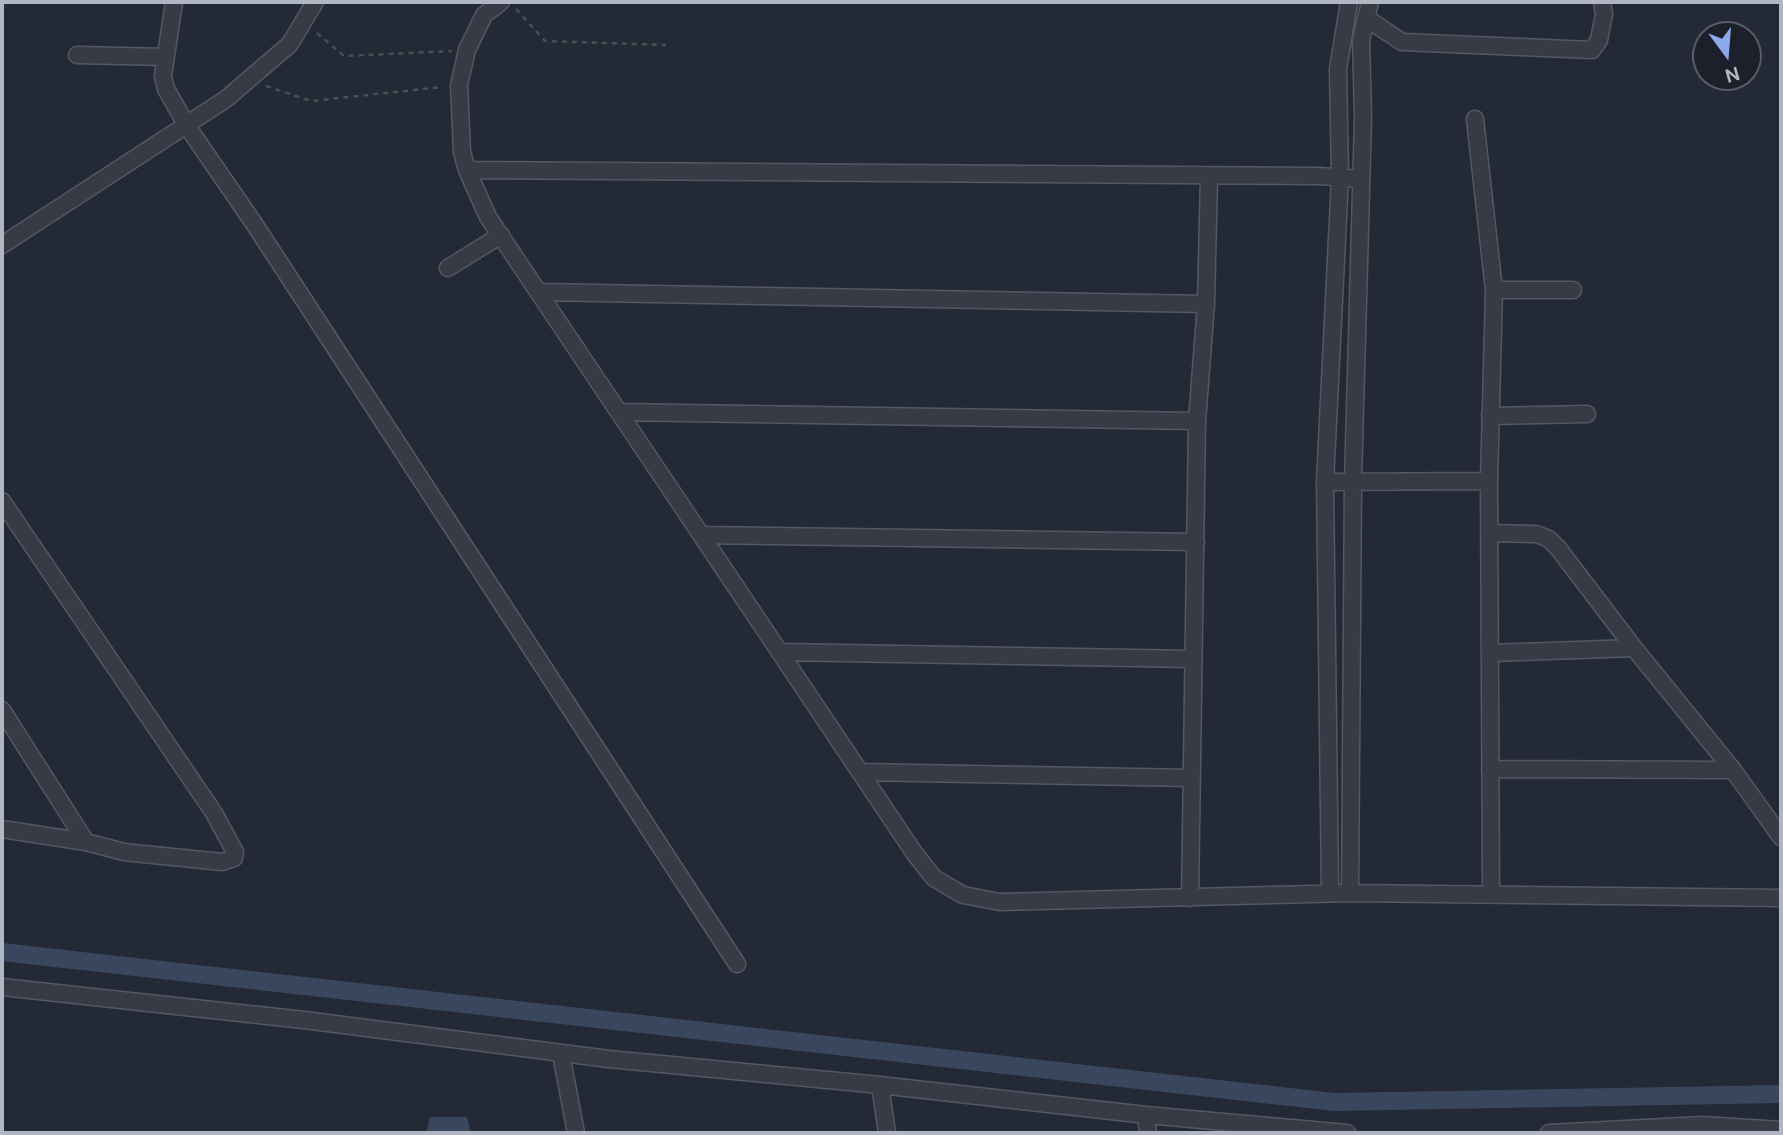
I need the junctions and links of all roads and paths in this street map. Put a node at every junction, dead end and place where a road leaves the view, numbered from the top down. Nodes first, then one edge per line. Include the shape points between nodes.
1 (174, 2) edge
2 (315, 2) edge
3 (501, 2) edge
4 (509, 2) edge
5 (1349, 2) edge
6 (1370, 2) edge
7 (1602, 2) edge
8 (1366, 18) junction
9 (304, 22) junction
10 (666, 45) dead end
11 (467, 50) junction
12 (77, 55) dead end
13 (165, 57) junction
14 (248, 80) junction
15 (459, 85) junction
16 (1475, 119) dead end
17 (187, 126) junction
18 (467, 170) junction
19 (1209, 176) junction
20 (1340, 178) junction
21 (1361, 179) junction
22 (501, 235) junction
23 (2, 245) edge
24 (448, 268) dead end
25 (1493, 290) junction
26 (1573, 290) dead end
27 (541, 292) junction
28 (1206, 304) junction
29 (620, 412) junction
30 (1587, 414) dead end
31 (1490, 416) junction
32 (1198, 421) junction
33 (1489, 481) junction
34 (1325, 482) junction
35 (1353, 482) junction
36 (2, 501) edge
37 (1489, 533) junction
38 (701, 535) junction
39 (1196, 542) junction
40 (1634, 648) junction
41 (782, 652) junction
42 (1491, 653) junction
43 (1193, 659) junction
44 (2, 710) edge
45 (1490, 769) junction
46 (1733, 770) junction
47 (861, 772) junction
48 (1191, 779) junction
49 (2, 829) edge
50 (1781, 836) edge
51 (86, 842) junction
52 (1330, 893) junction
53 (1350, 893) junction
54 (1491, 893) junction
55 (1190, 898) junction
56 (1781, 898) edge
57 (737, 964) dead end
58 (2, 987) edge
59 (561, 1054) junction
60 (880, 1085) junction
61 (1146, 1115) junction
62 (1781, 1130) edge
63 (576, 1133) edge
64 (887, 1133) edge
65 (1148, 1133) edge
66 (1347, 1133) edge
67 (1549, 1133) edge

1 - 13 street
2 - 9 street
3 - 11 street via 484,15
4 - 10 path via 545,41
5 - 20 street via 1338,69
6 - 8 street
7 - 8 street via 1599,40 1592,50 1402,42
8 - 21 street via 1361,40
9 - 11 path via 344,56
9 - 14 street via 290,44
11 - 15 street
12 - 13 street
13 - 17 street via 166,89
14 - 15 path via 311,100
14 - 17 street
15 - 18 street
16 - 25 street
17 - 23 street
17 - 57 street
18 - 19 street
18 - 22 street
19 - 20 street
19 - 28 street
20 - 21 street
20 - 34 street
21 - 35 street
22 - 24 street
22 - 27 street
25 - 26 street
25 - 31 street
27 - 28 street
27 - 29 street
28 - 32 street
29 - 32 street
29 - 38 street
30 - 31 street
31 - 33 street
32 - 39 street
33 - 35 street
33 - 37 street
34 - 35 street
34 - 52 street
35 - 53 street
36 - 51 street via 214,813 235,852 230,860 206,861 124,852
37 - 40 street via 1536,534 1549,539
37 - 42 street
38 - 39 street
38 - 41 street
39 - 43 street
40 - 42 street
40 - 46 street
41 - 43 street
41 - 47 street
42 - 45 street
43 - 48 street
44 - 51 street
45 - 46 street
45 - 54 street
46 - 50 street
47 - 48 street
47 - 55 street via 934,878 963,895 1000,902
48 - 55 street
49 - 51 street
52 - 53 street
52 - 55 street
53 - 54 street
54 - 56 street
58 - 59 street via 291,1018
59 - 60 street
59 - 63 street
60 - 61 street
60 - 64 street
61 - 65 street
61 - 66 street
62 - 67 street via 1702,1125

